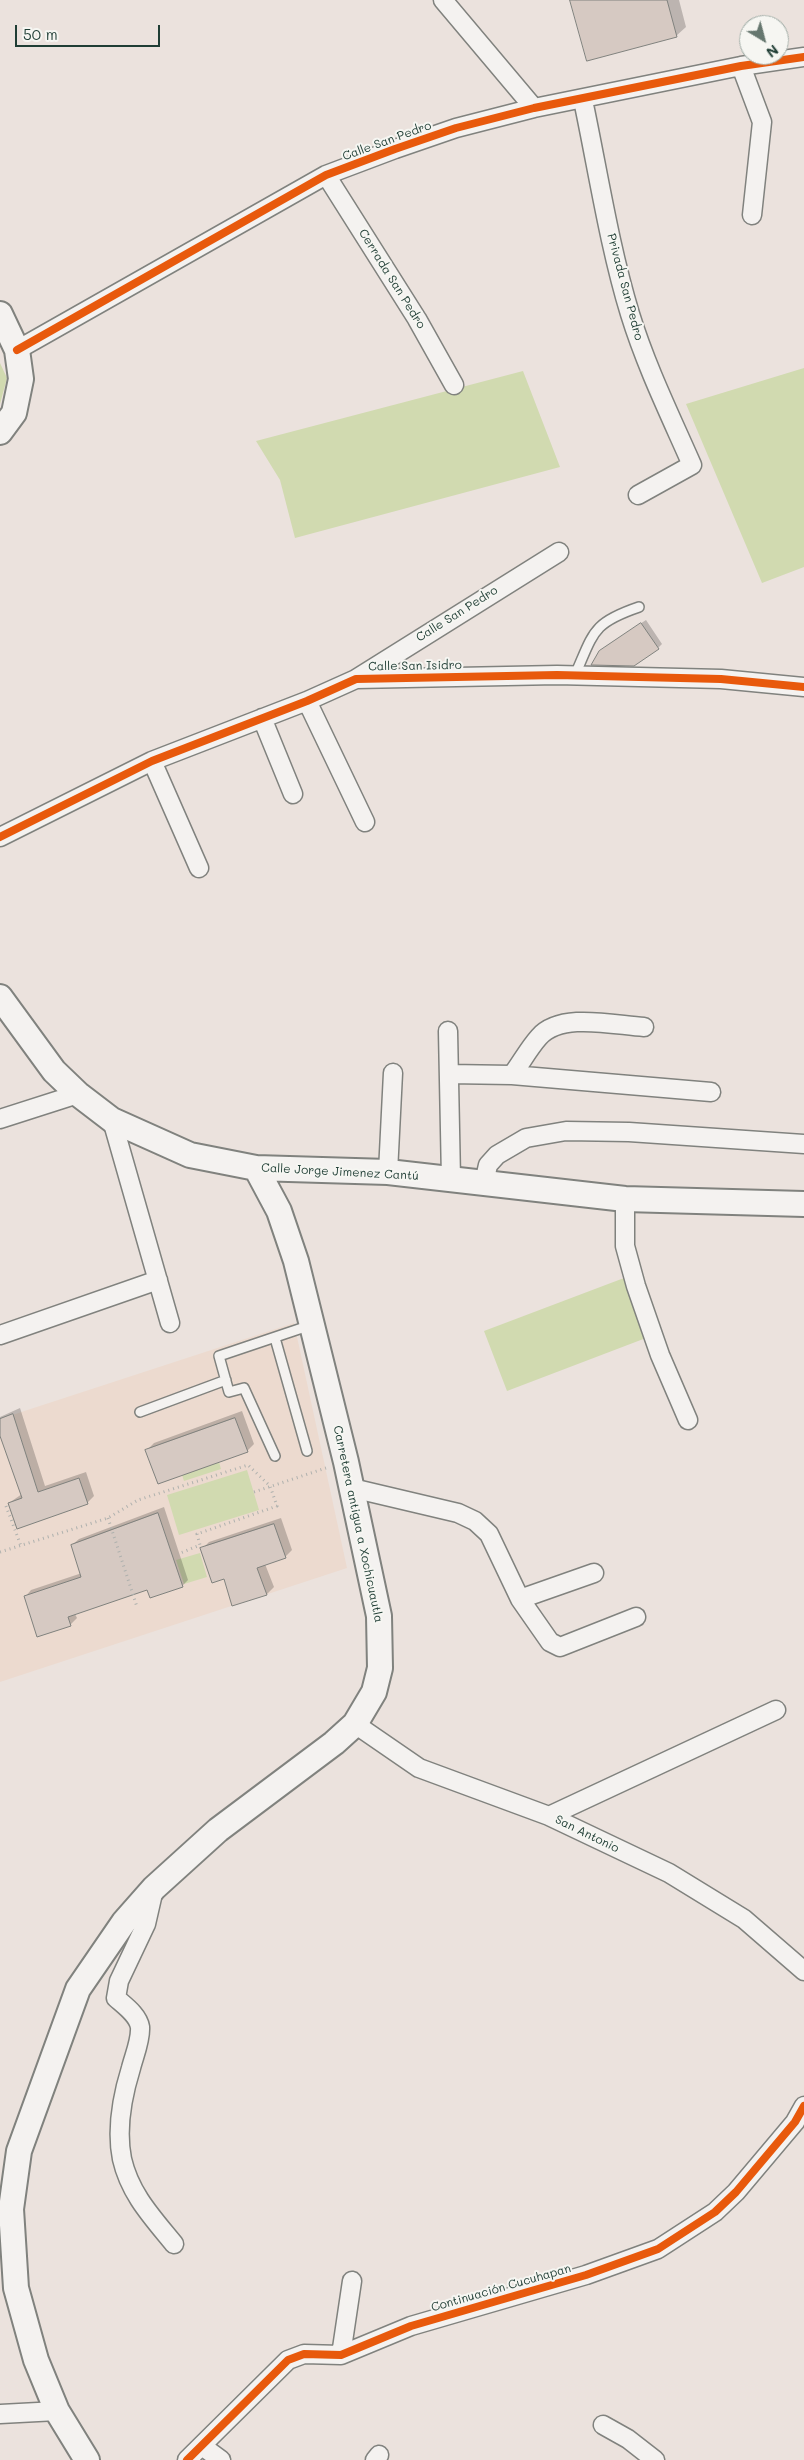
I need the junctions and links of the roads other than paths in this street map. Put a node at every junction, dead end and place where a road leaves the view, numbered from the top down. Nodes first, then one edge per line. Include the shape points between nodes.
1 (443, 0) edge
2 (804, 58) edge
3 (741, 66) junction
4 (583, 100) junction
5 (534, 108) junction
6 (326, 175) junction
7 (752, 215) dead end
8 (0, 314) edge
9 (17, 350) junction
10 (454, 385) dead end
11 (0, 432) edge
12 (638, 495) dead end
13 (559, 552) dead end
14 (639, 607) dead end
15 (575, 675) junction
16 (356, 679) junction
17 (804, 688) edge
18 (307, 701) junction
19 (262, 718) junction
20 (152, 760) junction
21 (293, 794) dead end
22 (364, 822) dead end
23 (0, 837) edge
24 (199, 868) dead end
25 (0, 997) edge
26 (644, 1027) dead end
27 (448, 1031) dead end
28 (393, 1073) dead end
29 (449, 1074) junction
30 (512, 1075) junction
31 (710, 1092) dead end
32 (78, 1094) junction
33 (0, 1120) edge
34 (112, 1120) junction
35 (804, 1144) edge
36 (256, 1168) junction
37 (388, 1172) junction
38 (451, 1179) junction
39 (484, 1182) junction
40 (625, 1199) junction
41 (804, 1204) edge
42 (158, 1280) junction
43 (170, 1323) dead end
44 (311, 1325) junction
45 (0, 1335) edge
46 (275, 1338) junction
47 (226, 1380) junction
48 (140, 1412) dead end
49 (688, 1420) dead end
50 (307, 1451) dead end
51 (275, 1456) dead end
52 (352, 1488) junction
53 (594, 1573) dead end
54 (520, 1600) junction
55 (636, 1618) dead end
56 (776, 1710) dead end
57 (355, 1724) junction
58 (549, 1816) junction
59 (154, 1888) junction
60 (804, 1971) edge
61 (804, 2106) edge
62 (174, 2244) dead end
63 (352, 2281) dead end
64 (341, 2355) junction
65 (57, 2412) junction
66 (0, 2414) edge
67 (603, 2424) dead end
68 (202, 2446) junction
69 (87, 2460) edge
70 (187, 2460) edge
71 (221, 2460) edge
72 (655, 2460) edge

1 - 5 street
2 - 3 street, Calle San Pedro
3 - 4 street, Calle San Pedro
3 - 7 street via 762,122
4 - 5 street, Calle San Pedro
4 - 12 street, Privada San Pedro via 630,313 648,364 692,465
5 - 6 street, Calle San Pedro via 456,128
6 - 9 street, Calle San Pedro
6 - 10 street, Cerrada San Pedro via 413,311
8 - 9 main road
9 - 11 main road via 21,379 14,413
13 - 16 street, Calle San Pedro
14 - 15 lane via 615,616 596,630
15 - 16 street, Calle San Isidro
15 - 17 street, Calle San Isidro via 721,679
16 - 18 street, Calle San Isidro
18 - 19 street, Calle San Isidro
18 - 22 street
19 - 20 street, Calle San Isidro
19 - 21 street
20 - 23 street, Calle San Isidro
20 - 24 street
25 - 32 main road, Calle Jorge Jimenez Cantú via 54,1071
26 - 30 street via 571,1022 552,1026 540,1036
27 - 29 street
28 - 37 street
29 - 30 street
29 - 38 street
30 - 31 street
32 - 33 street
32 - 34 main road, Calle Jorge Jimenez Cantú
34 - 36 main road, Calle Jorge Jimenez Cantú via 190,1155
34 - 42 street
35 - 39 street via 566,1131 526,1138 497,1155 488,1165
36 - 37 main road, Calle Jorge Jimenez Cantú
36 - 44 main road, Carretera antigua a Xochicuautla via 279,1211 296,1261
37 - 38 main road, Calle Jorge Jimenez Cantú
38 - 39 main road, Calle Jorge Jimenez Cantú
39 - 40 main road, Calle Jorge Jimenez Cantú
40 - 41 main road, Calle Jorge Jimenez Cantú
40 - 49 street via 625,1246 636,1286 660,1355
42 - 43 street
42 - 45 street
44 - 46 lane
44 - 52 main road, Carretera antigua a Xochicuautla
46 - 47 lane via 219,1356
46 - 50 lane
47 - 48 lane
47 - 51 lane via 229,1392 244,1388
52 - 54 street via 475,1520 489,1534
52 - 57 main road, Carretera antigua a Xochicuautla via 379,1616 381,1643 380,1668 374,1692
53 - 54 street
54 - 55 street via 550,1642 560,1648
56 - 58 street
57 - 58 street, San Antonio via 419,1768
57 - 59 main road, Carretera antigua a Xochicuautla via 218,1830
58 - 60 street, San Antonio via 669,1873 744,1919
59 - 62 street via 146,1924 119,1981 116,1998 133,2013 140,2026 123,2096 120,2135 128,2178 141,2205
59 - 65 main road, Carretera antigua a Xochicuautla via 124,1922 78,1989 19,2151 11,2209 16,2288 36,2360
61 - 64 street, Continuación Cucuhapan via 795,2122 736,2192 715,2212 658,2249 586,2275 411,2326
63 - 64 street
64 - 68 street, Continuación Cucuhapan via 304,2354 288,2360
65 - 66 street
65 - 69 main road, Carretera antigua a Xochicuautla
67 - 72 street
68 - 70 street, Continuación Cucuhapan
68 - 71 street

